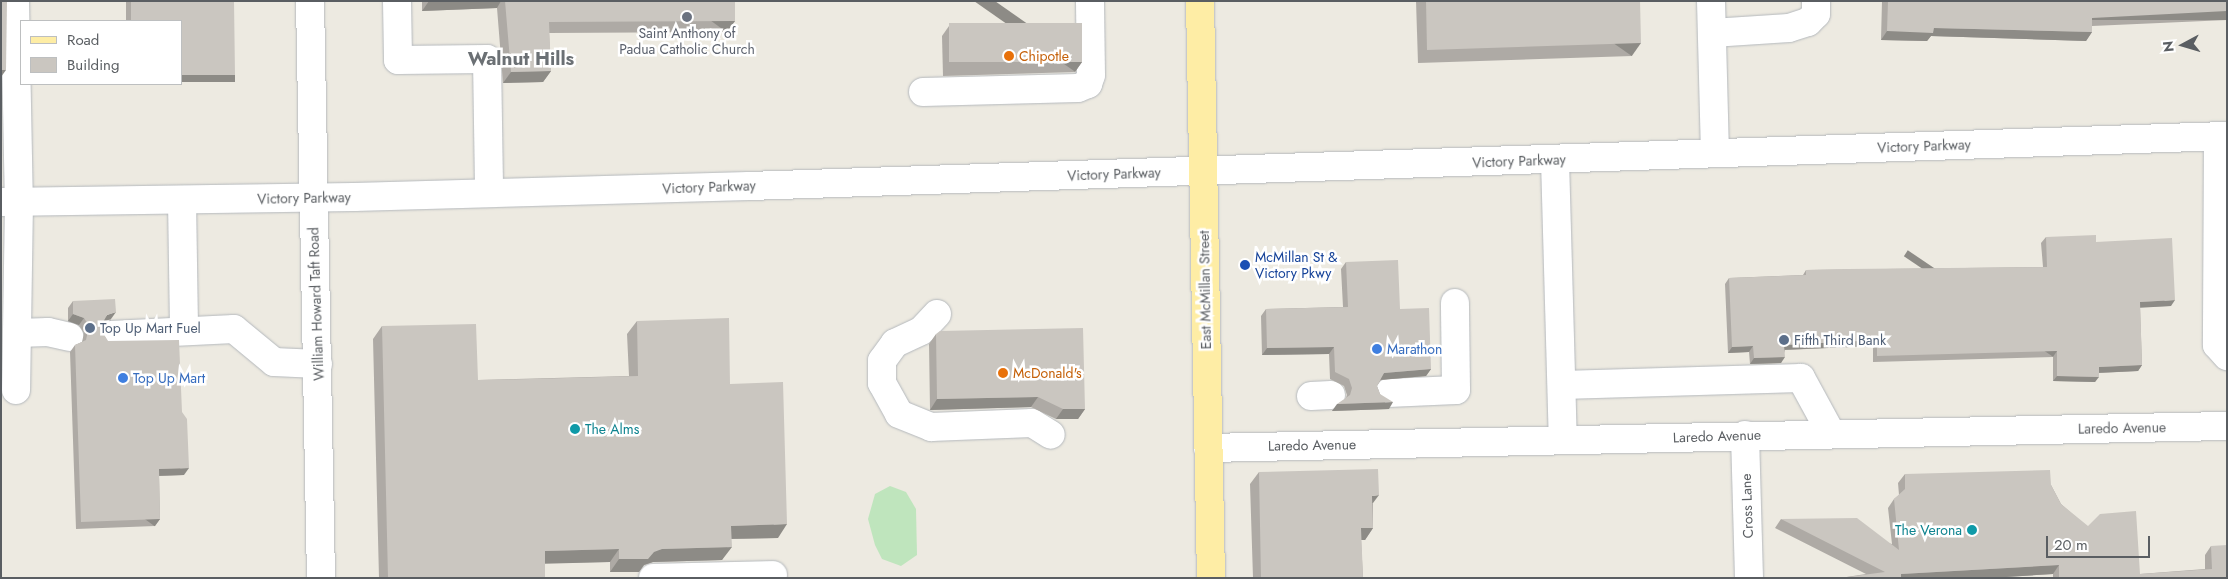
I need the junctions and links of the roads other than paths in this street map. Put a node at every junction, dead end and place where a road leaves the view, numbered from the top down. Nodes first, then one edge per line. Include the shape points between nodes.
1 (15, 1) edge
2 (310, 1) edge
3 (397, 1) edge
4 (1090, 1) edge
5 (1200, 1) edge
6 (1711, 1) edge
7 (1816, 1) edge
8 (1712, 33) junction
9 (923, 92) dead end
10 (2222, 136) edge
11 (1715, 153) junction
12 (1555, 160) junction
13 (1204, 171) junction
14 (489, 193) junction
15 (313, 198) junction
16 (182, 200) junction
17 (10, 202) edge
18 (1454, 303) dead end
19 (937, 314) dead end
20 (111, 328) tunnel mouth
21 (62, 330) tunnel mouth
22 (184, 330) junction
23 (17, 333) junction
24 (2227, 356) edge
25 (318, 364) junction
26 (1562, 385) junction
27 (16, 390) dead end
28 (1388, 393) dead end
29 (2227, 426) edge
30 (1831, 433) junction
31 (1052, 435) dead end
32 (1745, 435) junction
33 (1563, 440) junction
34 (1208, 448) junction
35 (773, 575) dead end
36 (322, 578) edge
37 (653, 578) edge
38 (1211, 578) edge
39 (1749, 578) edge

1 - 17 street
2 - 15 street, William Howard Taft Road
3 - 14 street via 398,60 487,59
4 - 9 street via 1091,75 1088,84 1078,88
5 - 13 main road, East McMillan Street
6 - 8 street
7 - 8 street via 1816,14 1808,22 1789,28
8 - 11 street
10 - 11 street, Victory Parkway
10 - 24 street via 2217,345
11 - 12 street, Victory Parkway
12 - 13 street, Victory Parkway
12 - 26 street
13 - 14 street, Victory Parkway
13 - 34 main road, East McMillan Street
14 - 15 street, Victory Parkway
15 - 16 street, Victory Parkway
15 - 25 street, William Howard Taft Road
16 - 17 street, Victory Parkway
16 - 22 street
17 - 23 street
18 - 28 street via 1456,390
19 - 31 street via 921,330 894,343 882,361 882,383 898,414 931,427 1032,423
20 - 22 street via 143,332
21 - 23 street
22 - 25 street via 234,329 274,362
23 - 27 street
25 - 36 street, William Howard Taft Road
26 - 30 street via 1801,378
26 - 33 street
29 - 30 street, Laredo Avenue
30 - 32 street, Laredo Avenue
32 - 33 street, Laredo Avenue
32 - 39 street, Cross Lane
33 - 34 street, Laredo Avenue
34 - 38 main road, East McMillan Street
35 - 37 street

